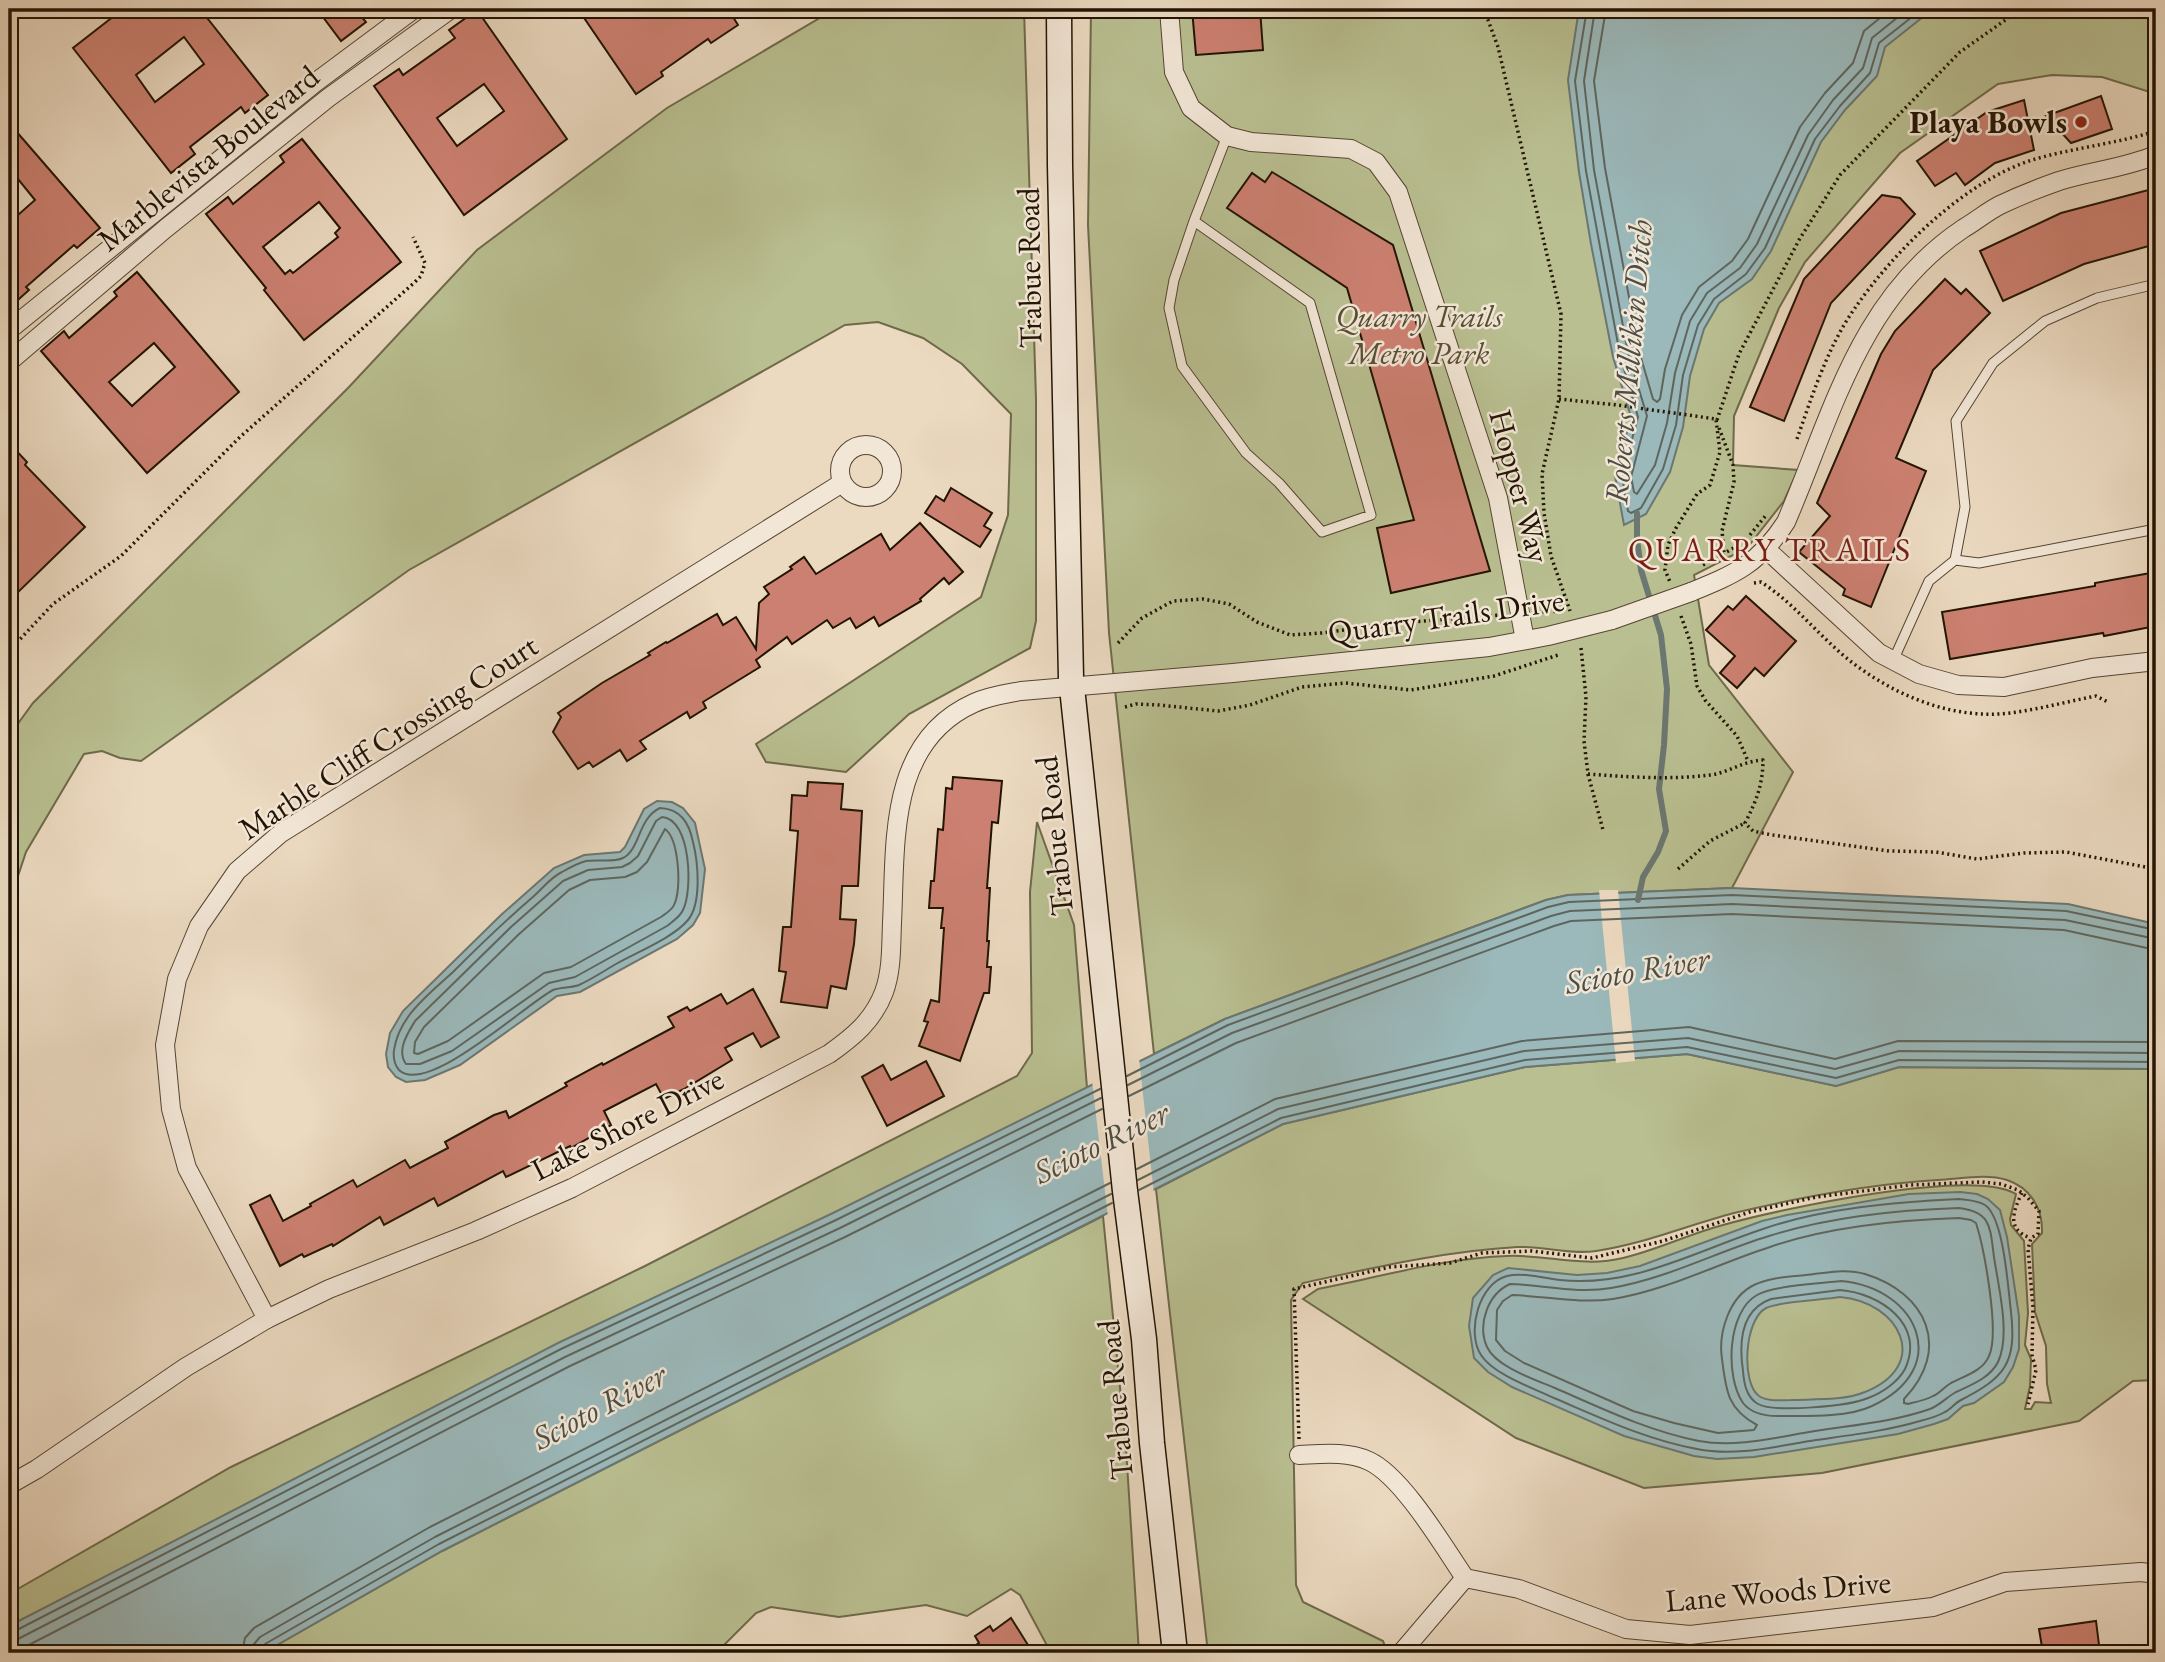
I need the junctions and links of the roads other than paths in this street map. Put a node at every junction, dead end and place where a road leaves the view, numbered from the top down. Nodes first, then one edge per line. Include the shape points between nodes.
1 (414, 9) edge
2 (451, 9) edge
3 (1059, 9) edge
4 (1169, 9) edge
5 (316, 82) junction
6 (328, 98) junction
7 (1227, 136) junction
8 (2156, 155) edge
9 (150, 214) junction
10 (1194, 220) junction
11 (164, 229) junction
12 (2156, 284) edge
13 (9, 330) edge
14 (9, 362) edge
15 (842, 483) dead end
16 (2156, 529) edge
17 (1766, 549) junction
18 (1955, 560) junction
19 (1525, 640) junction
20 (1893, 661) junction
21 (2156, 661) edge
22 (1072, 686) junction
23 (267, 1319) junction
24 (1299, 1455) road end
25 (9, 1485) edge
26 (2156, 1574) edge
27 (1465, 1577) junction
28 (1175, 1653) edge
29 (1401, 1653) edge

1 - 5 street, Marblevista Boulevard
2 - 6 street, Marblevista Boulevard
3 - 22 main road, Trabue Road
4 - 7 street, Hopper Way via 1174,72 1191,108
5 - 6 lane
5 - 9 street, Marblevista Boulevard
6 - 11 street, Marblevista Boulevard
7 - 10 lane
7 - 19 street, Hopper Way via 1351,149 1376,162 1398,192 1498,498
8 - 17 street, Quarry Trails Drive via 2061,181 1997,206 1924,260 1860,344 1786,522
9 - 11 lane
9 - 13 street, Marblevista Boulevard
10 - 10 lane via 1169,309 1182,366 1246,453 1322,533 1371,515 1310,303
11 - 14 street, Marblevista Boulevard
12 - 18 lane via 2097,299 2045,321 1993,363 1956,421 1965,507
15 - 23 street, Marble Cliff Crossing Court via 281,833 237,871 199,926 177,979 165,1045 171,1110 187,1168
16 - 18 lane via 1979,563
17 - 19 street, Quarry Trails Drive, bridge via 1735,574 1691,592 1612,620
17 - 20 street
18 - 20 lane via 1928,581
19 - 22 street, Quarry Trails Drive
20 - 21 street via 1919,674 1958,684 2004,687 2092,668
22 - 23 street, Lake Shore Drive via 1020,691 976,702 948,719 925,742 909,770 898,817 888,978 876,1009 857,1034 829,1054 572,1188
22 - 28 main road, Trabue Road
23 - 25 street, Lake Shore Drive
24 - 27 street via 1346,1454 1370,1461 1388,1474
26 - 27 street, Lane Woods Drive via 2005,1582 1933,1607 1690,1635 1626,1629 1519,1589
27 - 29 street

